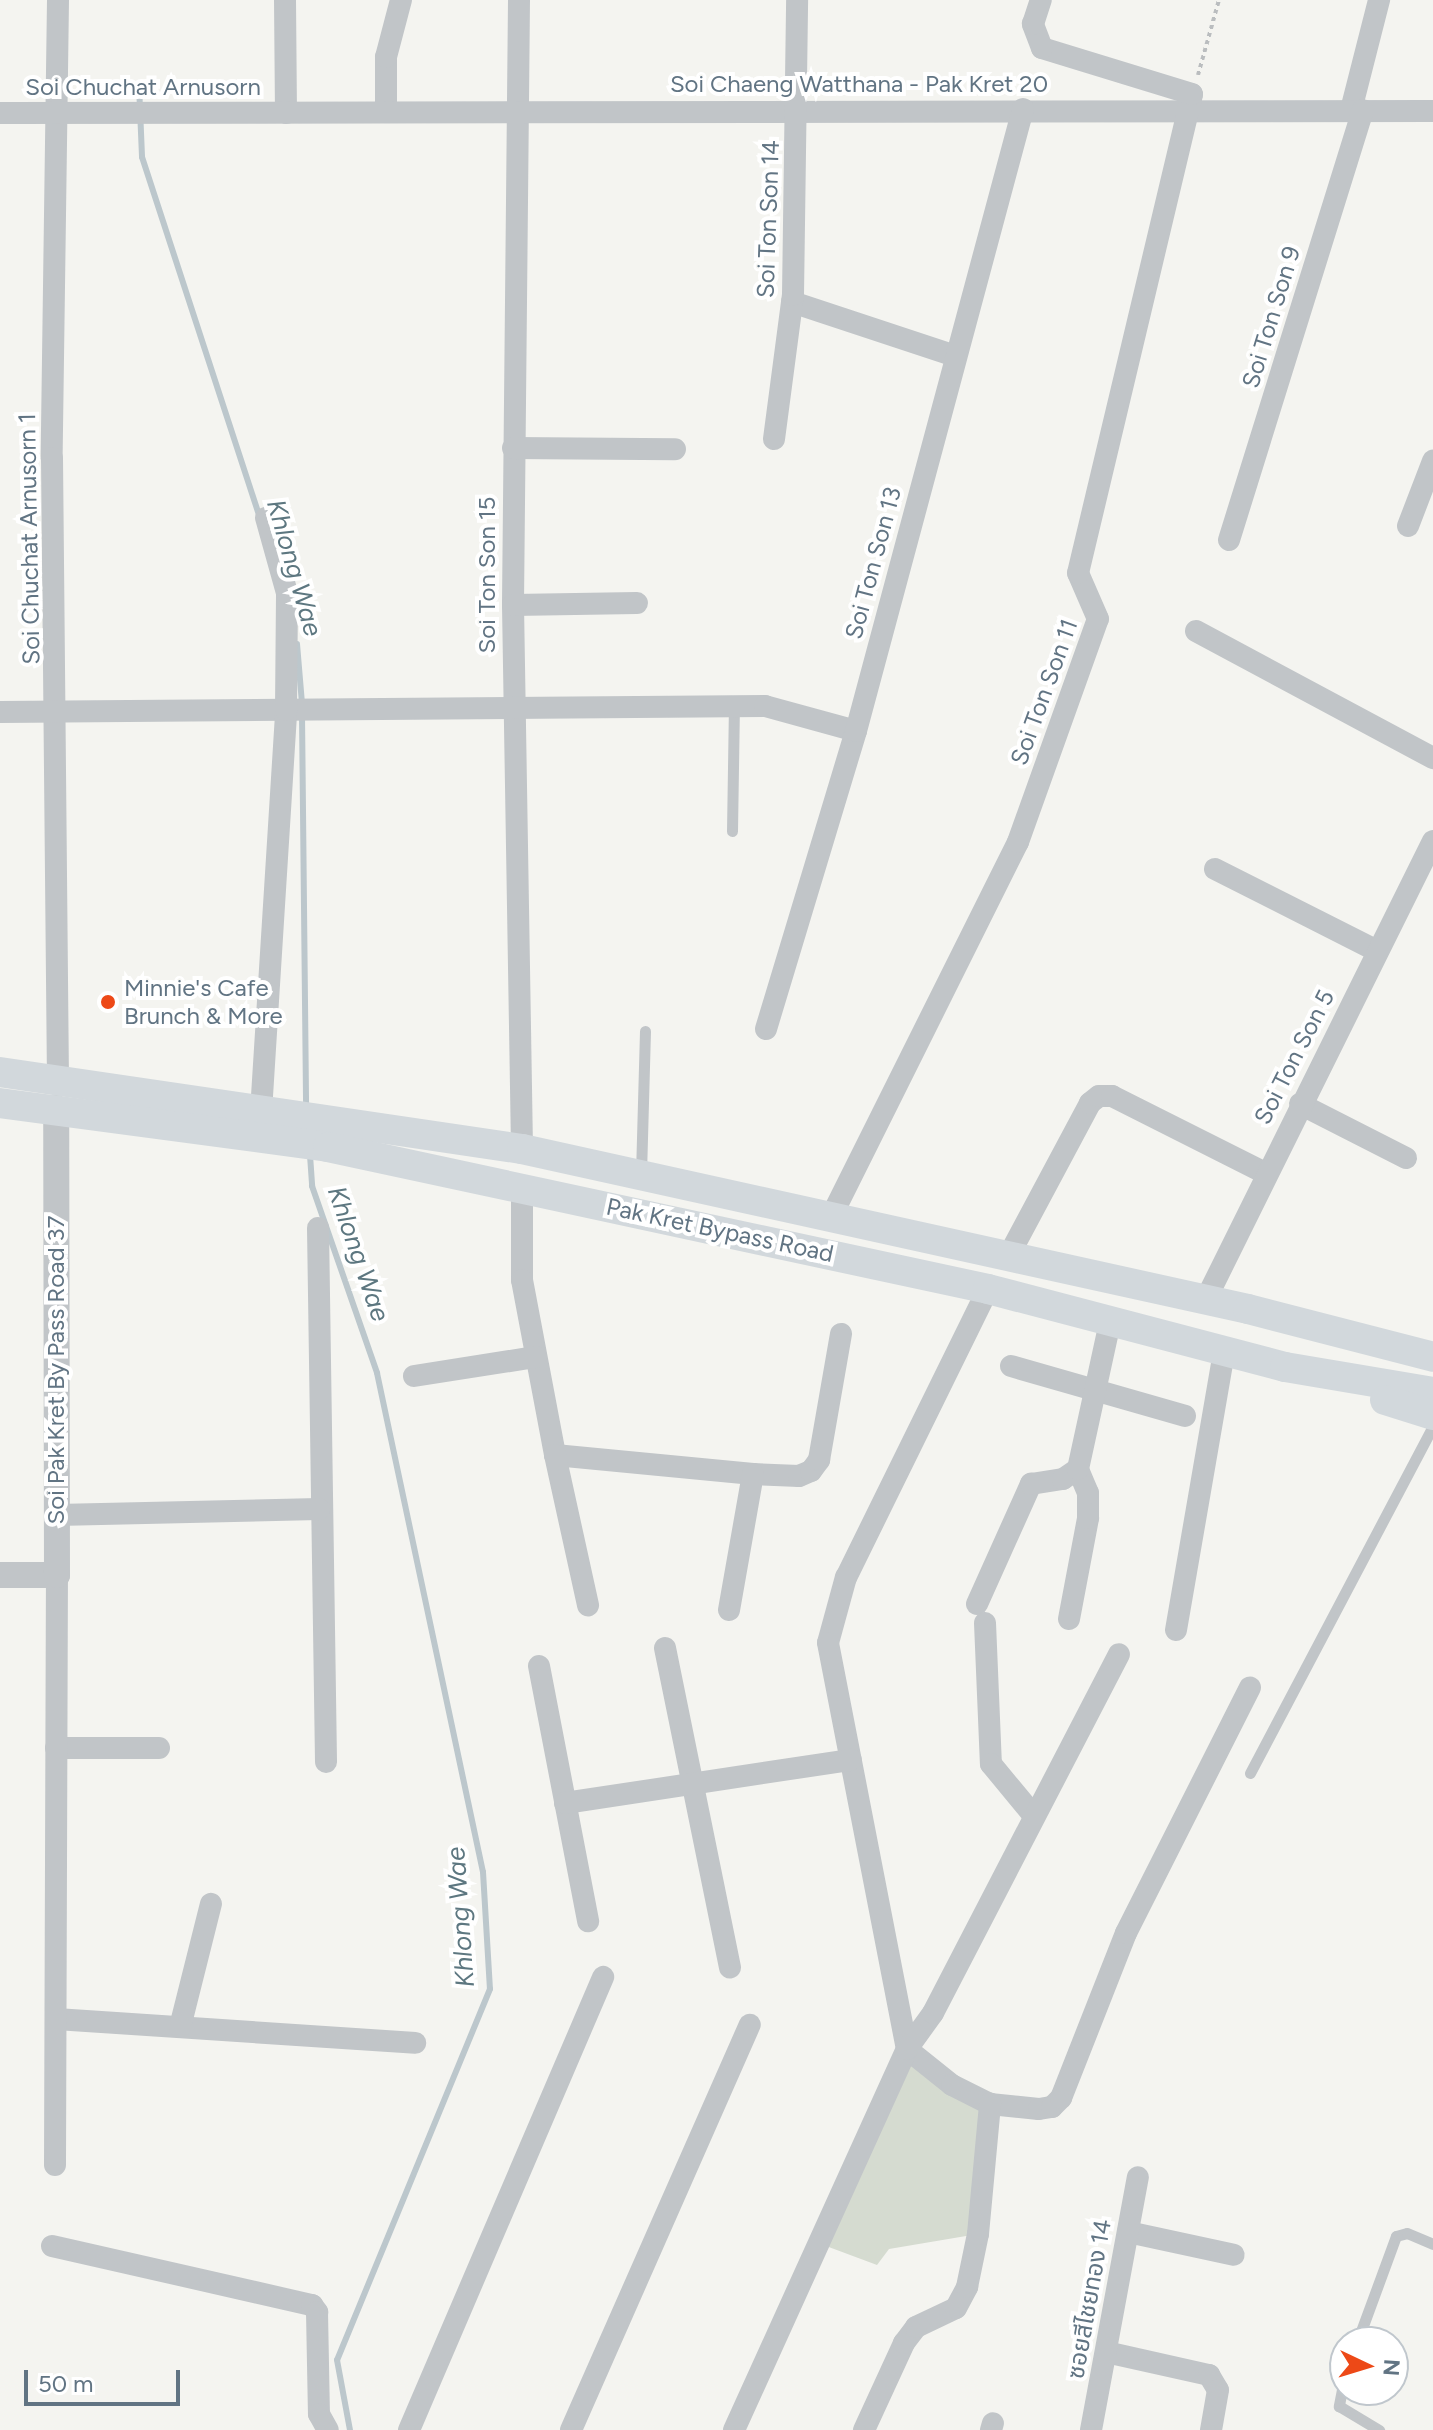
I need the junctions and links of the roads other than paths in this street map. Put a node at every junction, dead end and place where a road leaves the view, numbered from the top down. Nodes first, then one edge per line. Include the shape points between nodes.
1 (58, 0) edge
2 (285, 0) edge
3 (401, 0) edge
4 (519, 0) edge
5 (797, 0) edge
6 (1041, 0) edge
7 (1379, 0) edge
8 (1190, 102) junction
9 (519, 108) junction
10 (386, 109) junction
11 (1023, 109) junction
12 (1357, 110) junction
13 (1433, 111) edge
14 (0, 113) edge
15 (56, 113) junction
16 (286, 113) junction
17 (797, 113) junction
18 (792, 302) junction
19 (955, 356) junction
20 (774, 439) dead end
21 (513, 448) junction
22 (675, 449) dead end
23 (1433, 461) edge
24 (266, 518) dead end
25 (1408, 526) dead end
26 (1229, 540) dead end
27 (637, 603) dead end
28 (513, 605) junction
29 (1196, 631) dead end
30 (734, 706) junction
31 (514, 709) junction
32 (290, 710) junction
33 (57, 711) junction
34 (0, 712) edge
35 (856, 731) junction
36 (1433, 758) edge
37 (732, 831) dead end
38 (1433, 841) edge
39 (1215, 869) dead end
40 (1377, 951) junction
41 (766, 1029) dead end
42 (645, 1031) dead end
43 (0, 1072) edge
44 (57, 1093) junction
45 (0, 1103) edge
46 (1300, 1104) junction
47 (263, 1122) junction
48 (328, 1133) junction
49 (522, 1149) junction
50 (1406, 1158) dead end
51 (1265, 1173) junction
52 (641, 1174) junction
53 (522, 1186) junction
54 (832, 1215) junction
55 (318, 1228) dead end
56 (1009, 1255) junction
57 (988, 1289) junction
58 (1206, 1299) junction
59 (1248, 1309) junction
60 (1110, 1322) junction
61 (841, 1334) dead end
62 (1433, 1339) edge
63 (1224, 1353) junction
64 (536, 1357) junction
65 (1433, 1357) edge
66 (1011, 1366) dead end
67 (1285, 1367) junction
68 (414, 1376) dead end
69 (1096, 1390) junction
70 (1433, 1392) edge
71 (1433, 1415) edge
72 (1185, 1416) dead end
73 (1433, 1426) edge
74 (555, 1455) junction
75 (1078, 1469) junction
76 (753, 1474) junction
77 (319, 1509) junction
78 (57, 1515) junction
79 (0, 1575) edge
80 (57, 1575) junction
81 (588, 1605) dead end
82 (729, 1610) dead end
83 (1069, 1619) dead end
84 (1176, 1630) dead end
85 (665, 1648) dead end
86 (1119, 1654) dead end
87 (539, 1666) dead end
88 (1250, 1687) dead end
89 (56, 1748) junction
90 (159, 1748) dead end
91 (851, 1760) junction
92 (326, 1762) dead end
93 (1250, 1773) dead end
94 (692, 1783) junction
95 (565, 1803) junction
96 (1034, 1816) junction
97 (211, 1904) dead end
98 (588, 1921) dead end
99 (730, 1967) dead end
100 (603, 1977) dead end
101 (56, 2019) junction
102 (750, 2025) dead end
103 (180, 2027) junction
104 (415, 2043) dead end
105 (907, 2049) junction
106 (990, 2104) junction
107 (55, 2165) dead end
108 (1138, 2177) dead end
109 (1128, 2232) junction
110 (1433, 2244) edge
111 (52, 2246) dead end
112 (1234, 2255) dead end
113 (1363, 2326) edge
114 (1106, 2352) junction
115 (1339, 2406) edge
116 (328, 2430) edge
117 (409, 2430) edge
118 (571, 2430) edge
119 (734, 2430) edge
120 (864, 2430) edge
121 (1091, 2430) edge
122 (1211, 2430) edge
123 (1379, 2430) edge

1 - 15 street, Soi Chuchat Arnusorn 1
2 - 16 street
3 - 10 street via 386,57
4 - 9 street, Soi Ton Son 15
5 - 17 street, Soi Ton Son 14
6 - 8 street via 1033,24 1042,48
7 - 12 street, Soi Ton Son 9
8 - 11 street, Soi Chaeng Watthana - Pak Kret 20
8 - 12 street, Soi Chaeng Watthana - Pak Kret 20
8 - 54 street, Soi Ton Son 11 via 1078,573 1098,619 1018,842
9 - 10 street, Soi Chaeng Watthana - Pak Kret 20
9 - 17 street, Soi Chaeng Watthana - Pak Kret 20
9 - 21 street, Soi Ton Son 15
10 - 16 street, Soi Chaeng Watthana - Pak Kret 20
11 - 17 street, Soi Chaeng Watthana - Pak Kret 20
11 - 19 street, Soi Ton Son 13
12 - 13 street, Soi Chaeng Watthana - Pak Kret 20
12 - 26 street, Soi Ton Son 9
14 - 15 street, Soi Chuchat Arnusorn
15 - 16 street, Soi Chuchat Arnusorn
15 - 33 street, Soi Chuchat Arnusorn 1 via 52,458
17 - 18 street, Soi Ton Son 14
18 - 19 street
18 - 20 street, Soi Ton Son 14
19 - 35 street, Soi Ton Son 13
21 - 22 street
21 - 28 street, Soi Ton Son 15
23 - 25 street
24 - 32 street via 287,593
27 - 28 street
28 - 31 street, Soi Ton Son 15
29 - 36 street
30 - 31 street
30 - 35 street via 779,707
30 - 37 lane
31 - 32 street
31 - 49 street, Soi Ton Son 15
32 - 33 street
32 - 47 street
33 - 34 street
33 - 44 street, Soi Chuchat Arnusorn 1
35 - 41 street, Soi Ton Son 13
38 - 40 street, Soi Ton Son 5
39 - 40 street
40 - 46 street, Soi Ton Son 5
42 - 52 lane
43 - 44 main road, Pak Kret Bypass Road
44 - 45 main road, Pak Kret Bypass Road
44 - 47 main road, Pak Kret Bypass Road
44 - 78 street, Soi Pak Kret By Pass Road 37
46 - 50 street
46 - 51 street, Soi Ton Son 5
47 - 48 main road, Pak Kret Bypass Road
48 - 49 main road, Pak Kret Bypass Road
48 - 53 main road, Pak Kret Bypass Road
49 - 52 main road, Pak Kret Bypass Road
51 - 56 street via 1112,1096 1099,1096 1090,1103
51 - 58 street, Soi Ton Son 5
52 - 54 main road, Pak Kret Bypass Road
53 - 57 main road, Pak Kret Bypass Road
53 - 64 street via 522,1280
54 - 56 main road, Pak Kret Bypass Road
55 - 77 street
56 - 58 main road, Pak Kret Bypass Road
57 - 60 main road, Pak Kret Bypass Road
57 - 91 street via 846,1577 828,1643
58 - 59 main road, Pak Kret Bypass Road
59 - 62 main road
59 - 65 main road, Pak Kret Bypass Road
60 - 63 main road, Pak Kret Bypass Road
60 - 69 street
61 - 76 street via 819,1460 799,1476
63 - 67 main road, Pak Kret Bypass Road
63 - 84 street
64 - 68 street
64 - 74 street
66 - 69 street
67 - 70 main road, Pak Kret Bypass Road
67 - 71 main road
69 - 72 street
69 - 75 street
73 - 93 lane
74 - 76 street
74 - 81 street
75 - 83 street via 1088,1493 1088,1518
75 - 96 street via 1063,1479 1031,1484 981,1614 991,1764
76 - 82 street
77 - 78 street
77 - 92 street
78 - 80 street, Soi Pak Kret By Pass Road 37
79 - 80 street
80 - 89 street
85 - 94 street
86 - 96 street
87 - 95 street
88 - 106 street via 1126,1933 1061,2098 1052,2107 1039,2109
89 - 90 street
89 - 101 street
91 - 94 street
91 - 105 street
94 - 95 street
94 - 99 street
95 - 98 street
96 - 105 street via 933,2013
97 - 103 street
100 - 117 street
101 - 103 street
101 - 107 street
102 - 118 street
103 - 104 street
105 - 106 street via 952,2085
105 - 119 street
106 - 120 street via 978,2234 967,2287 956,2308 916,2327 904,2343
108 - 109 street, ซอยสีไชยทอง 14
109 - 112 street
109 - 114 street, ซอยสีไชยทอง 14
110 - 113 lane via 1407,2233 1396,2236
111 - 116 street via 312,2305 317,2312 319,2414
114 - 121 street, ซอยสีไชยทอง 14
114 - 122 street via 1209,2375 1218,2390
115 - 123 lane

